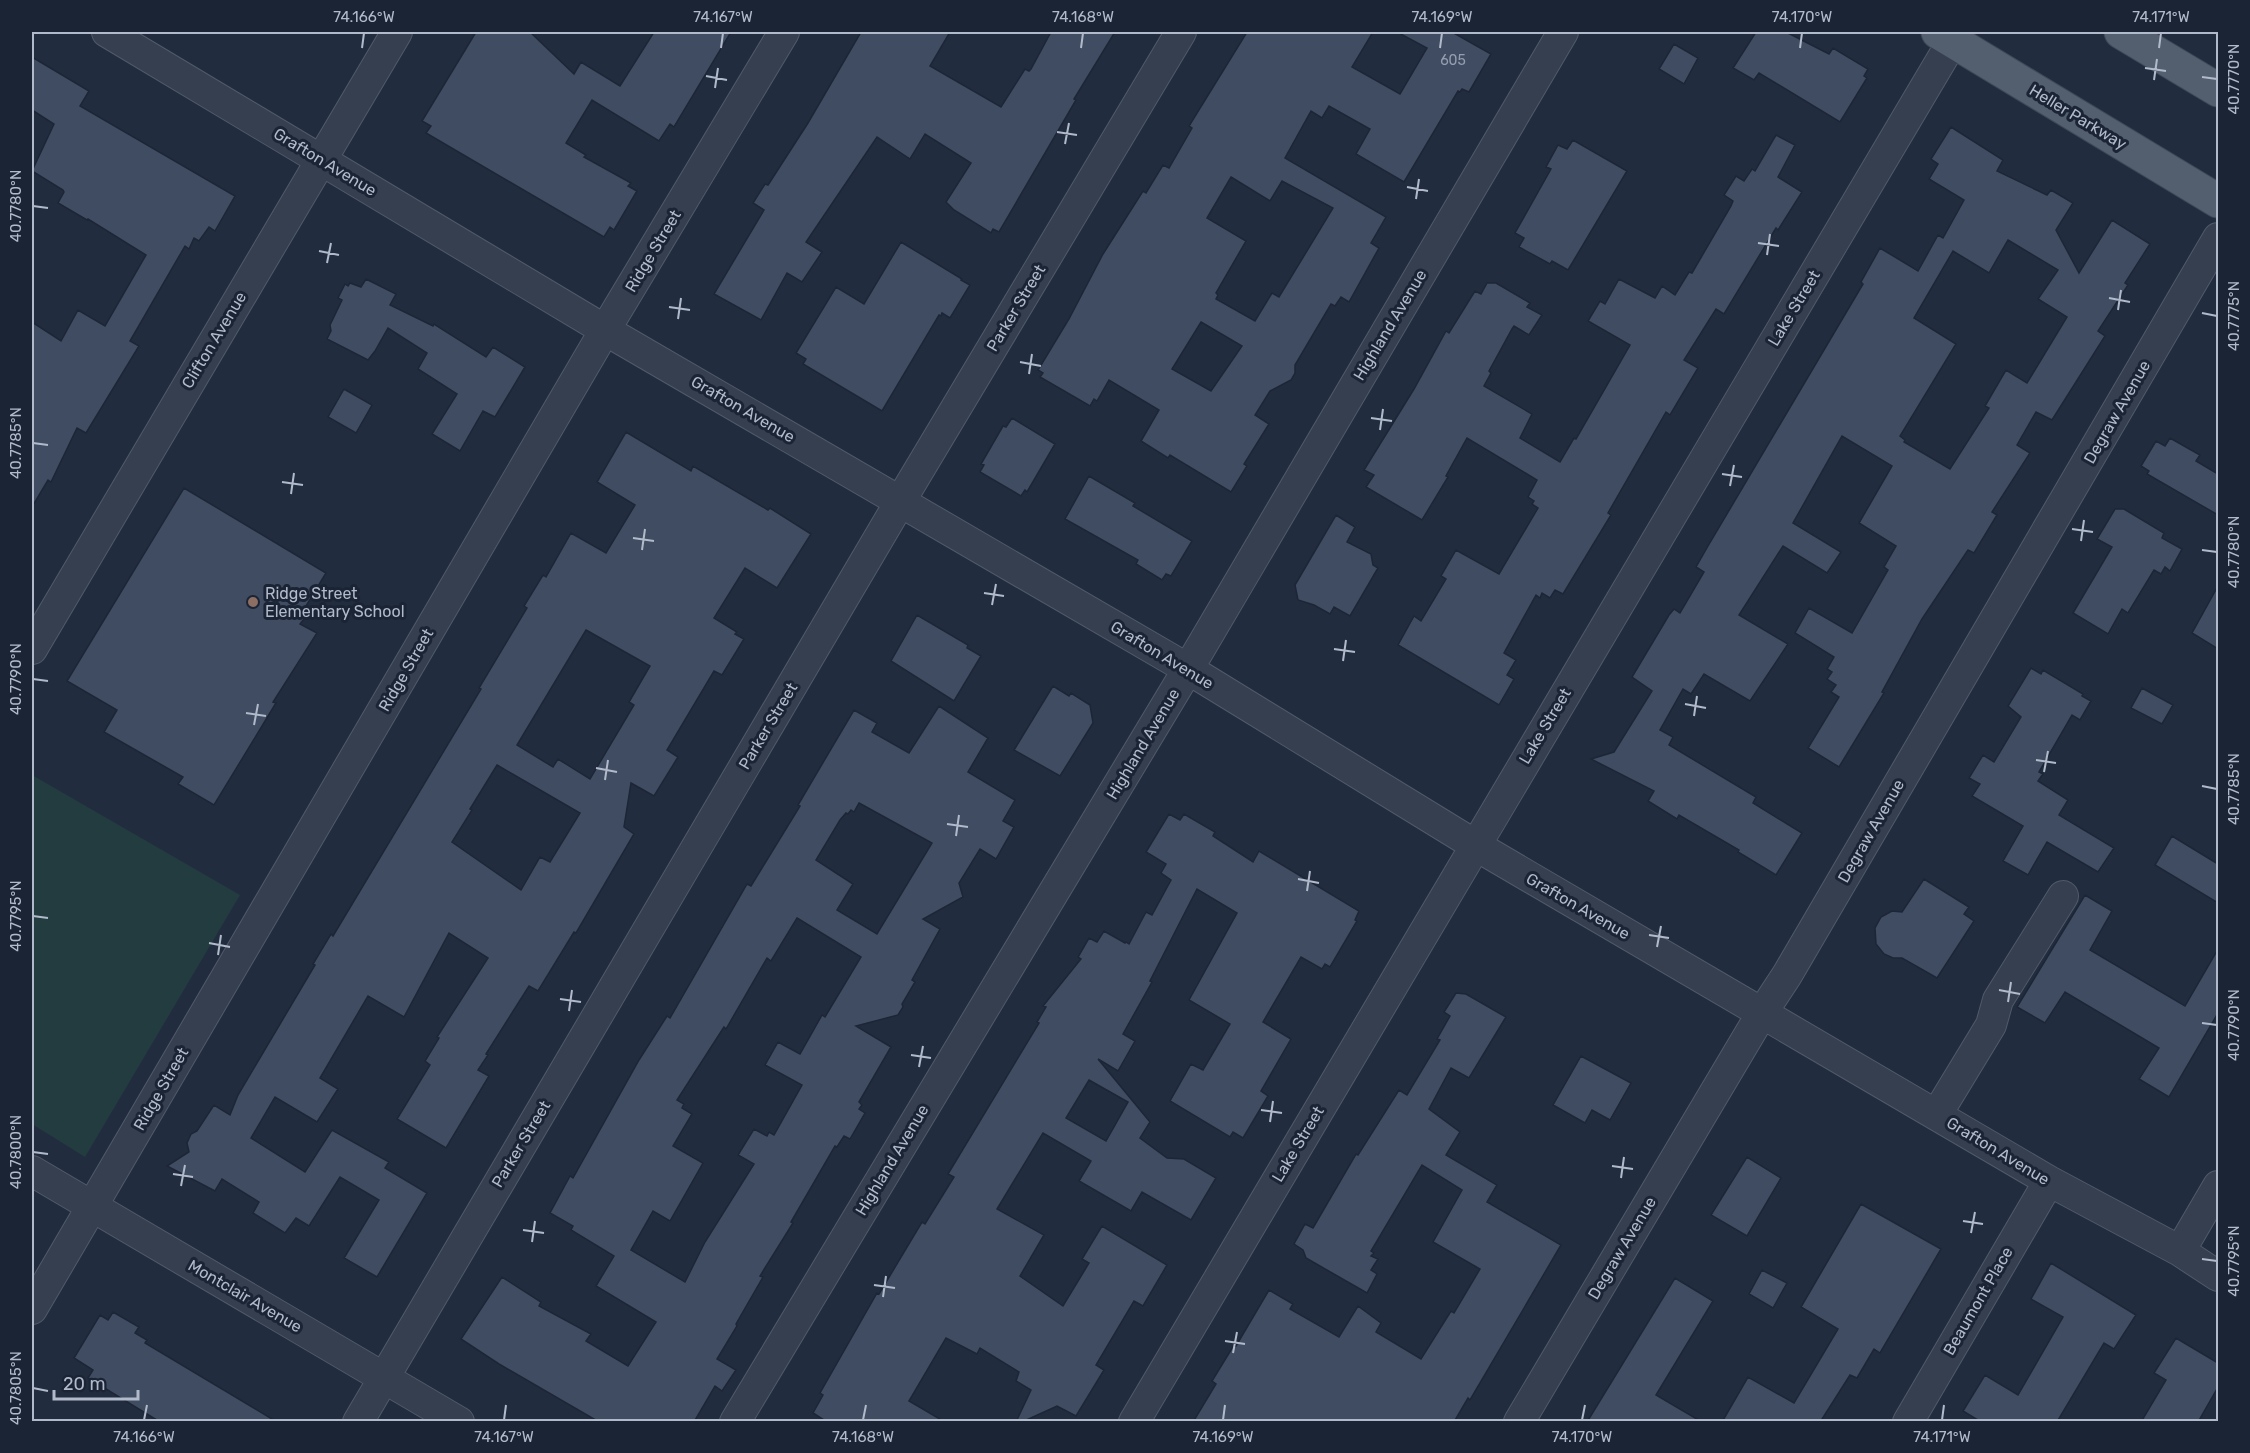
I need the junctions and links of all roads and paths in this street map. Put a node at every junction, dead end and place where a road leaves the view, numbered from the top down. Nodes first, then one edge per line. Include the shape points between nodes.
1 (107, 32) edge
2 (397, 32) edge
3 (784, 32) edge
4 (1182, 32) edge
5 (1563, 32) edge
6 (2121, 32) edge
7 (1950, 35) edge
8 (2218, 90) edge
9 (321, 159) junction
10 (2218, 201) edge
11 (2218, 238) edge
12 (605, 330) junction
13 (901, 501) junction
14 (32, 649) edge
15 (1188, 669) junction
16 (1474, 845) junction
17 (2063, 896) dead end
18 (1762, 1013) junction
19 (1937, 1114) junction
20 (32, 1171) edge
21 (2049, 1181) junction
22 (2218, 1186) edge
23 (92, 1206) junction
24 (2180, 1251) junction
25 (2218, 1276) edge
26 (32, 1309) edge
27 (384, 1377) junction
28 (358, 1422) edge
29 (459, 1422) edge
30 (735, 1422) edge
31 (1134, 1422) edge
32 (1519, 1422) edge
33 (1908, 1422) edge

1 - 9 street, Grafton Avenue
2 - 9 street, Clifton Avenue
3 - 12 street, Ridge Street
4 - 13 street, Parker Street
5 - 15 street, Highland Avenue
6 - 8 main road
7 - 10 main road, Heller Parkway
7 - 16 street, Lake Street
9 - 12 street, Grafton Avenue
9 - 14 street, Clifton Avenue
11 - 18 street, Degraw Avenue
12 - 13 street, Grafton Avenue
12 - 23 street, Ridge Street
13 - 15 street, Grafton Avenue
13 - 27 street, Parker Street
15 - 16 street, Grafton Avenue
15 - 30 street, Highland Avenue
16 - 18 street, Grafton Avenue
16 - 31 street, Lake Street
17 - 19 street via 1998,1000 1991,1025
18 - 19 street, Grafton Avenue
18 - 32 street, Degraw Avenue
19 - 21 street, Grafton Avenue
20 - 23 street, Montclair Avenue
21 - 24 street, Grafton Avenue
21 - 33 street, Beaumont Place
22 - 24 street
23 - 26 street, Ridge Street
23 - 27 street, Montclair Avenue
24 - 25 street, Grafton Avenue
27 - 28 street, Parker Street
27 - 29 street, Montclair Avenue

